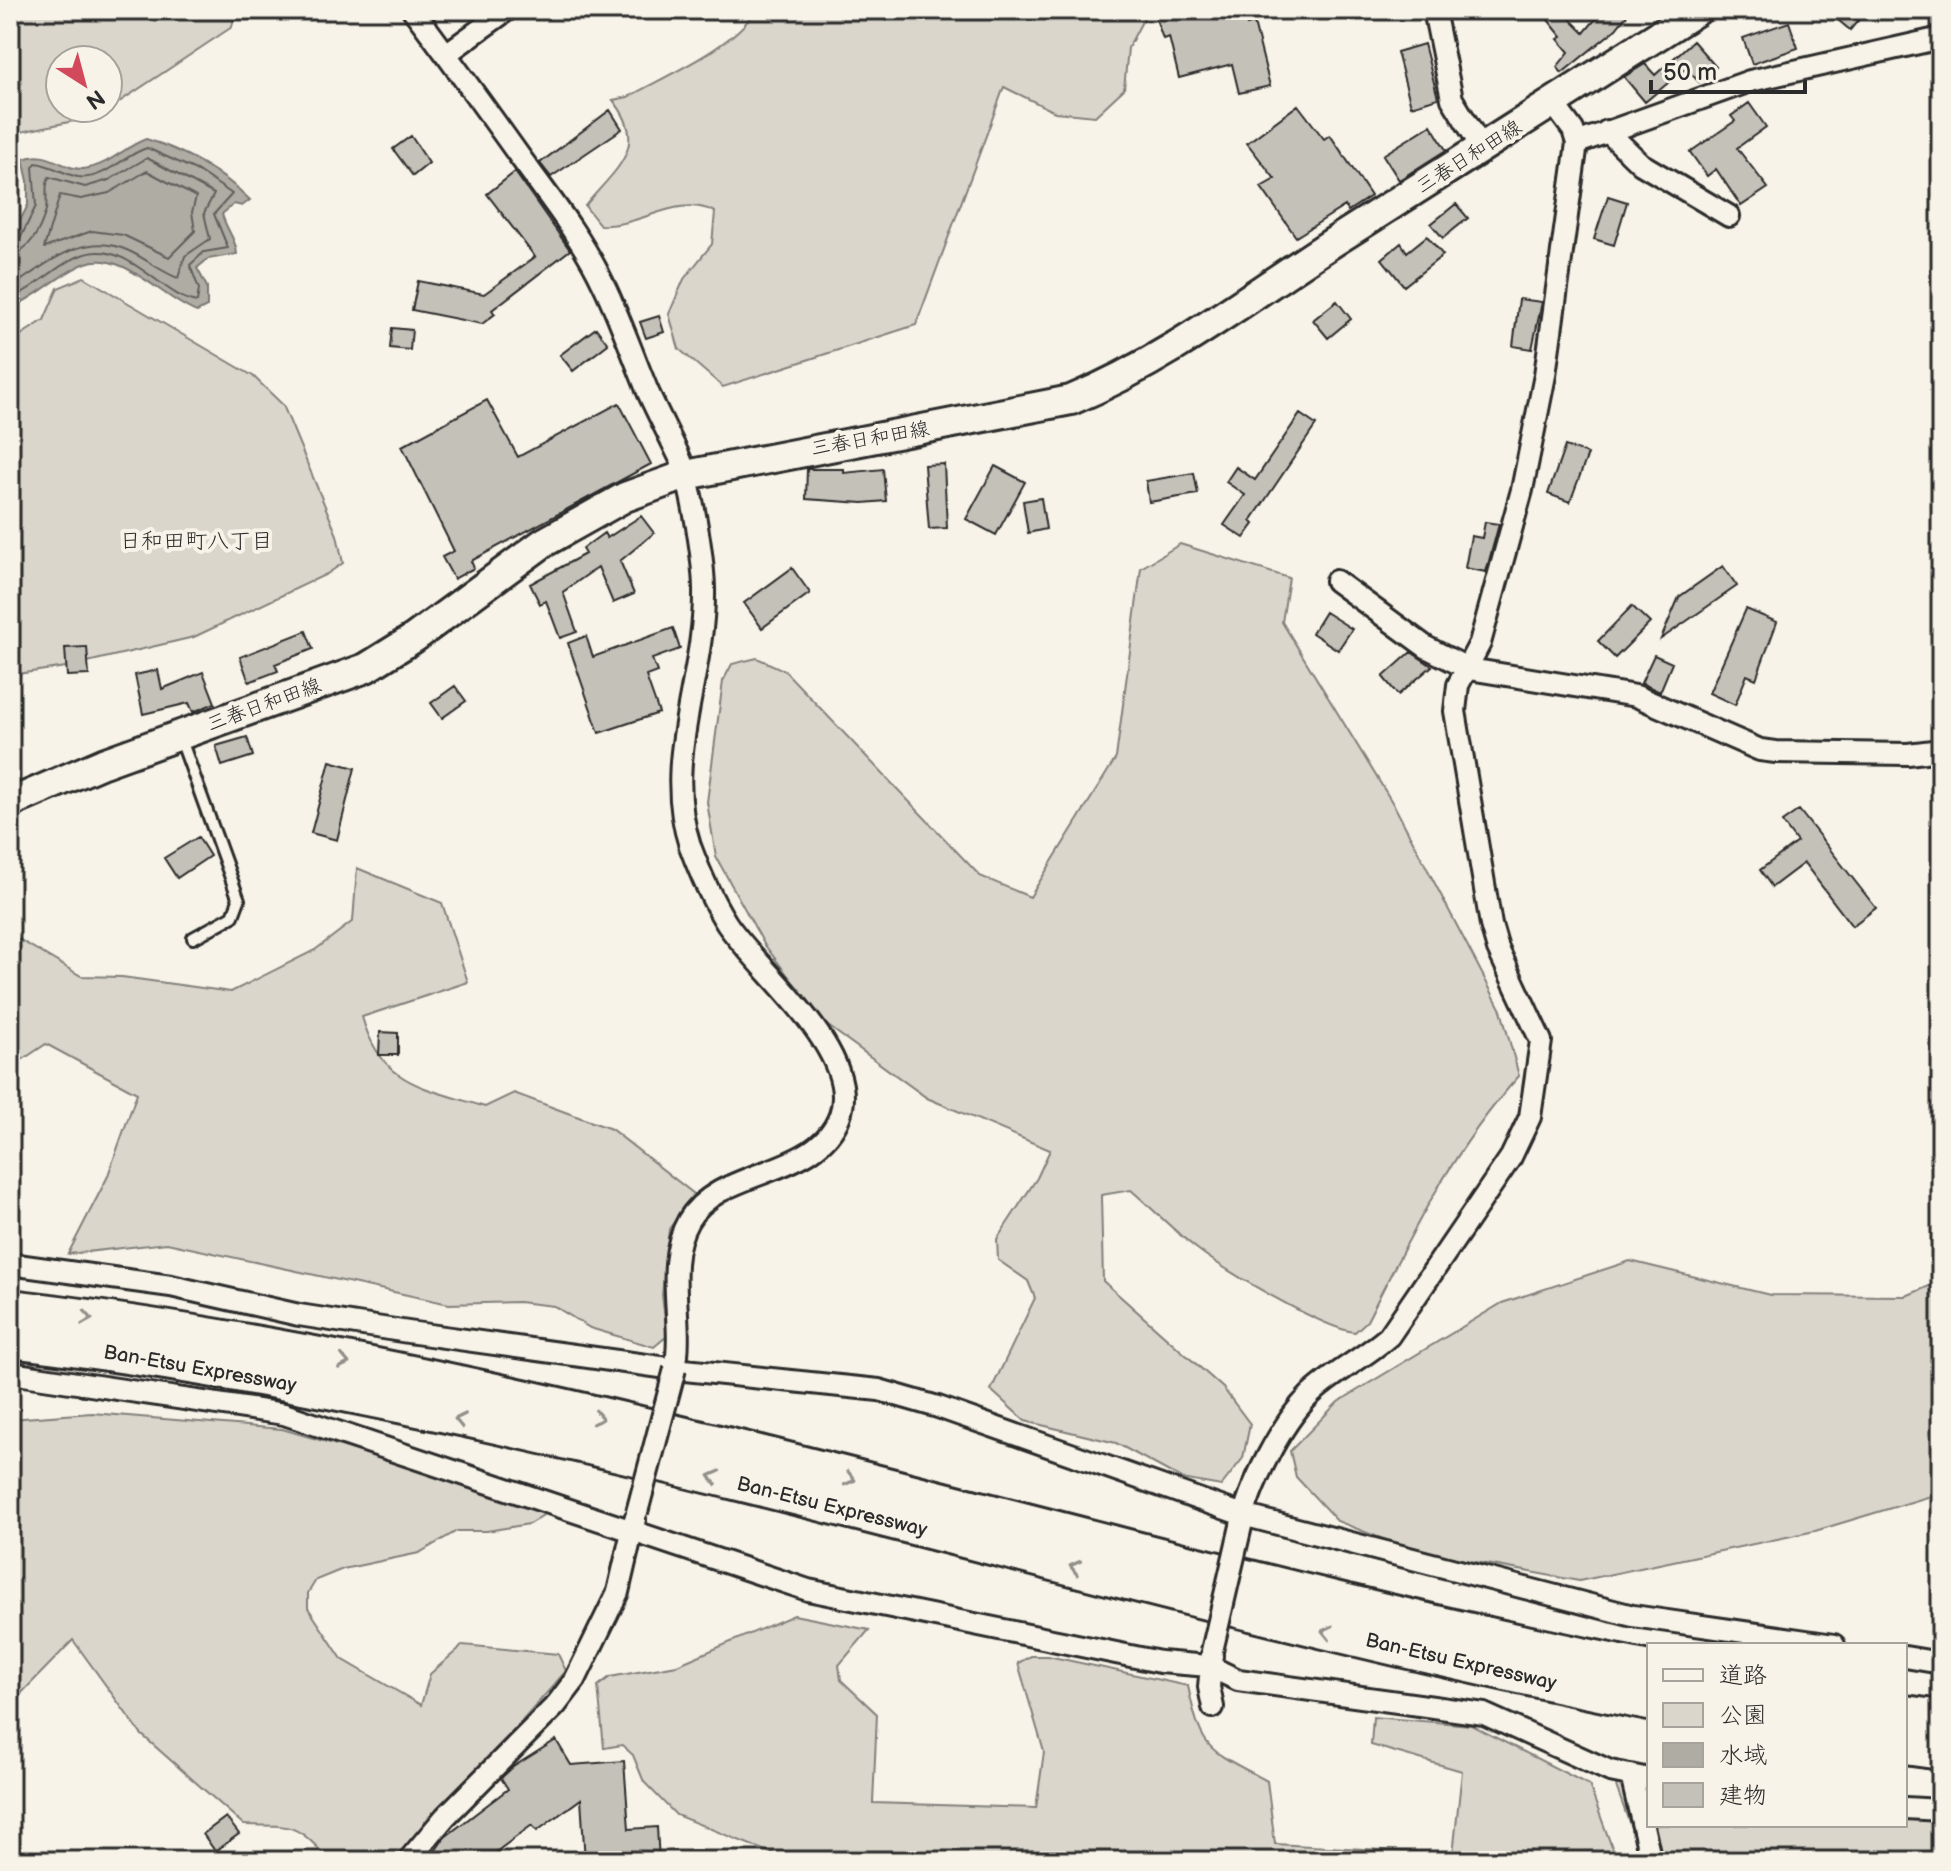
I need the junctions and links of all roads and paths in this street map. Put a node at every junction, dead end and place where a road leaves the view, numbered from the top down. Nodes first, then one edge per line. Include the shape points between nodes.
1 (413, 10) edge
2 (507, 10) edge
3 (1434, 10) edge
4 (1698, 10) edge
5 (1941, 38) edge
6 (446, 54) junction
7 (1553, 103) junction
8 (1607, 131) junction
9 (1577, 143) junction
10 (1482, 148) junction
11 (1729, 216) dead end
12 (686, 475) junction
13 (1336, 581) dead end
14 (1469, 669) junction
15 (179, 736) junction
16 (1941, 750) edge
17 (10, 803) edge
18 (193, 938) dead end
19 (10, 1264) edge
20 (10, 1308) edge
21 (10, 1339) edge
22 (675, 1369) junction
23 (10, 1373) edge
24 (635, 1521) junction
25 (1242, 1521) junction
26 (1820, 1643) edge
27 (1907, 1657) edge
28 (1211, 1659) junction
29 (1941, 1663) edge
30 (1647, 1670) edge
31 (1647, 1702) edge
32 (1213, 1707) dead end
33 (1907, 1714) edge
34 (1941, 1719) edge
35 (1907, 1746) edge
36 (1941, 1751) edge
37 (1640, 1777) edge
38 (1907, 1808) edge
39 (1941, 1810) edge
40 (408, 1861) edge
41 (1651, 1861) edge

1 - 6 street
2 - 6 street
3 - 10 street via 1452,99
4 - 7 main road, 三春日和田線
5 - 8 street via 1750,81
6 - 12 street via 597,272
7 - 9 street
7 - 10 main road, 三春日和田線
8 - 9 street
8 - 11 street via 1641,164
9 - 14 street via 1545,375 1522,490
10 - 12 main road, 三春日和田線 via 1192,338 1122,379 1071,400
12 - 15 main road, 三春日和田線 via 625,497 543,543 366,668
12 - 22 street via 704,592 694,692 678,761 684,825 717,908 816,1032 832,1056 842,1092 840,1114 812,1148 731,1185 688,1220 675,1272 680,1329
13 - 14 street via 1426,647
14 - 16 street via 1636,696 1760,750
14 - 25 street via 1458,685 1455,724 1494,937 1541,1041 1530,1117 1511,1157 1389,1336 1310,1395 1283,1429
15 - 17 main road, 三春日和田線
15 - 18 lane via 239,900 233,916
19 - 22 street via 171,1286 346,1322
20 -> 30 highway, Ban-Etsu Expressway via 247,1344 432,1381 673,1435 1318,1599
31 -> 21 highway, Ban-Etsu Expressway via 1311,1628 655,1463 313,1388
22 - 24 street, bridge
22 - 25 street via 879,1390 938,1407
23 - 24 street via 284,1414
24 - 28 street via 808,1590 874,1606 1160,1662
24 - 40 street via 618,1592 575,1680
25 - 26 street via 1633,1616
25 - 28 street, bridge
27 - 29 street
28 - 32 street
28 - 37 street via 1238,1680 1484,1714 1610,1771
33 - 34 highway
35 - 36 highway
37 - 41 street
38 - 39 street

